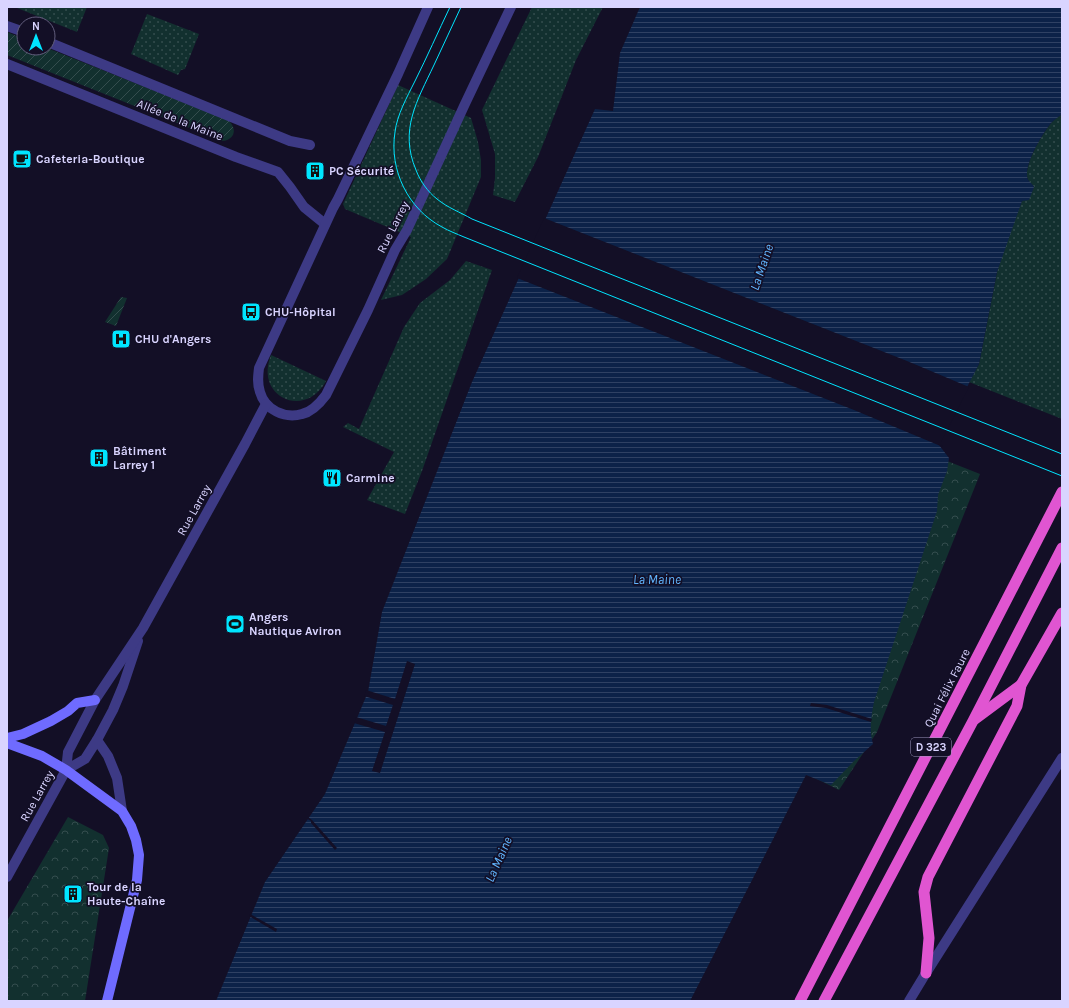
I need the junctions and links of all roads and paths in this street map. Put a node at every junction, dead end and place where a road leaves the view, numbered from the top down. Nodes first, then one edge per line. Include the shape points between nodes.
1 (428, 7) edge
2 (511, 7) edge
3 (56, 45) edge
4 (7, 64) edge
5 (310, 145) dead end
6 (325, 224) junction
7 (266, 404) junction
8 (1062, 492) edge
9 (1062, 548) edge
10 (1062, 612) edge
11 (143, 628) junction
12 (1021, 685) junction
13 (95, 700) junction
14 (973, 721) junction
15 (7, 738) edge
16 (98, 740) junction
17 (7, 743) edge
18 (1062, 758) edge
19 (66, 770) junction
20 (122, 811) junction
21 (7, 877) edge
22 (926, 973) junction
23 (107, 1001) edge
24 (800, 1001) edge
25 (824, 1001) edge
26 (909, 1001) edge

1 - 6 street
2 - 7 street, Rue Larrey via 407,230 326,395 314,408 302,414 279,413
3 - 5 street, Allée de la Maine via 290,141
4 - 6 street, Allée de la Maine via 278,172 304,207
6 - 7 street via 259,368 258,386
7 - 11 street, Rue Larrey
8 - 24 highway, Quai Félix Faure / D 323
9 - 14 highway, D 323
10 - 12 highway
11 - 13 street, Rue Larrey
11 - 16 street, Rue Larrey via 121,692
12 - 14 highway
12 - 22 highway via 1017,706 928,877 924,892 929,938
13 - 15 main road via 77,703 51,721 23,734
13 - 19 street, Rue Larrey via 68,752
14 - 25 highway, D 323
16 - 19 street, Rue Larrey via 85,759
16 - 20 street via 117,778
17 - 19 main road via 42,756
18 - 22 street
19 - 20 main road
19 - 21 street, Rue Larrey
20 - 23 main road via 131,826 139,855 137,880
22 - 26 street

